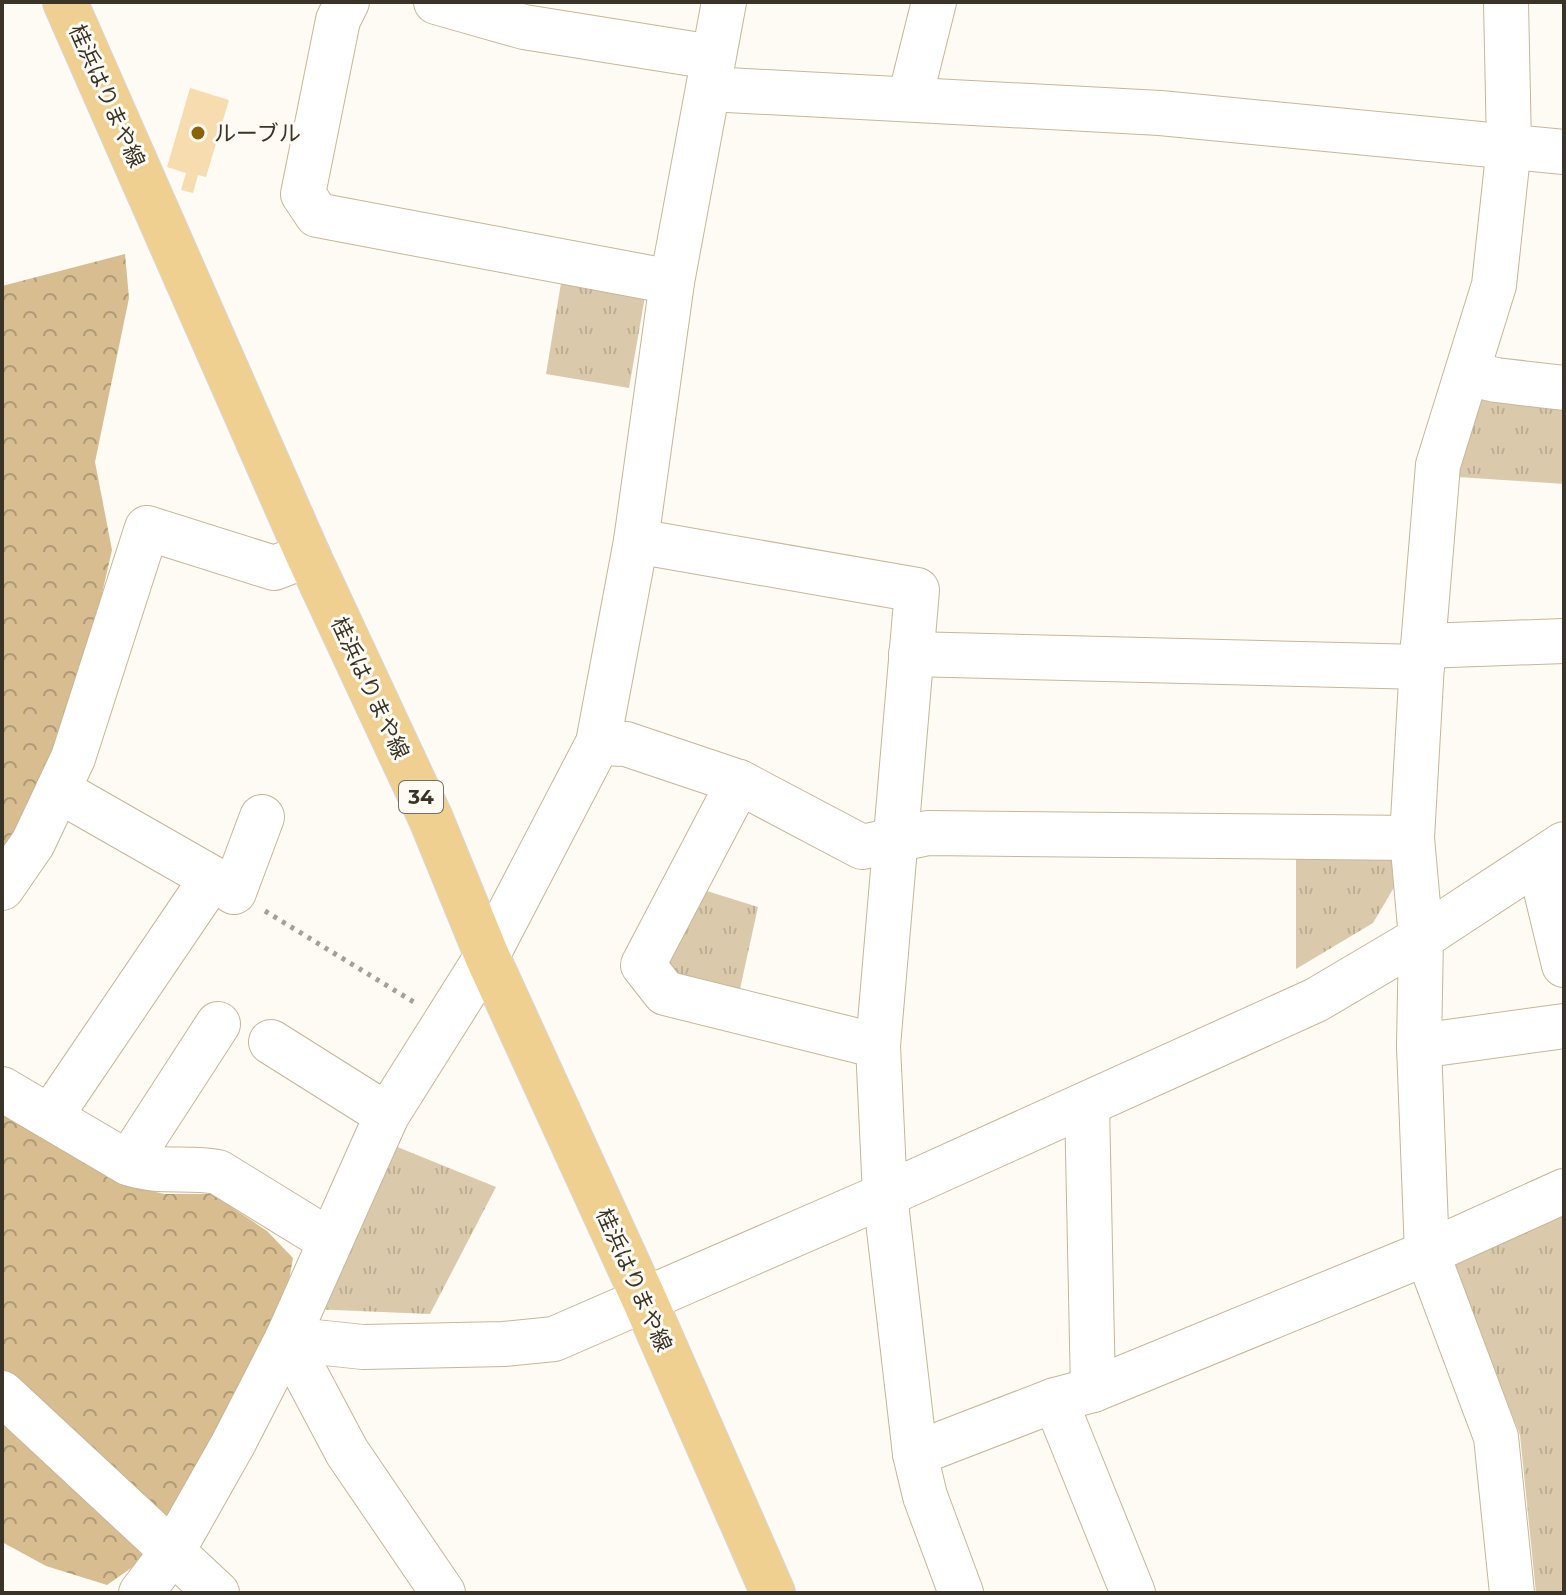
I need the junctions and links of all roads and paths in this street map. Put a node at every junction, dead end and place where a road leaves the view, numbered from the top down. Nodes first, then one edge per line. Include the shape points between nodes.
1 (65, 2) edge
2 (347, 2) edge
3 (436, 2) edge
4 (724, 2) edge
5 (934, 2) edge
6 (1506, 2) edge
7 (711, 73) junction
8 (910, 98) junction
9 (1509, 146) junction
10 (1564, 152) edge
11 (672, 282) junction
12 (1467, 373) junction
13 (1564, 388) edge
14 (636, 541) junction
15 (308, 555) junction
16 (1564, 641) edge
17 (911, 654) junction
18 (1422, 656) junction
19 (598, 743) junction
20 (739, 782) junction
21 (58, 790) junction
22 (262, 817) dead end
23 (1412, 838) junction
24 (895, 841) junction
25 (1552, 853) edge
26 (223, 885) junction
27 (2, 888) edge
28 (1421, 938) junction
29 (487, 956) junction
30 (1564, 965) edge
31 (427, 1009) dead end
32 (218, 1024) dead end
33 (1564, 1026) edge
34 (271, 1042) dead end
35 (878, 1046) junction
36 (1419, 1046) junction
37 (2, 1089) edge
38 (1087, 1104) junction
39 (387, 1115) junction
40 (50, 1117) junction
41 (128, 1163) junction
42 (1564, 1191) edge
43 (885, 1195) junction
44 (330, 1241) junction
45 (1427, 1253) junction
46 (644, 1299) junction
47 (287, 1339) junction
48 (2, 1393) edge
49 (1074, 1395) junction
50 (915, 1454) junction
51 (156, 1580) edge
52 (217, 1593) edge
53 (443, 1593) edge
54 (773, 1593) edge
55 (961, 1593) edge
56 (1133, 1593) edge
57 (1512, 1593) edge

1 - 15 main road, 桂浜はりまや線 / 34
2 - 11 street via 338,20 303,194 317,215
3 - 7 street
4 - 7 street
5 - 8 street
6 - 9 street
7 - 8 street
7 - 11 street
8 - 9 street via 1160,113
9 - 10 street
9 - 12 street via 1494,285
11 - 14 street
12 - 13 street
12 - 18 street via 1438,465
14 - 17 street via 917,590
14 - 19 street
15 - 21 street via 274,568 147,528
15 - 29 main road, 桂浜はりまや線 / 34 via 431,819
16 - 18 street
17 - 18 street
17 - 24 street
18 - 23 street
19 - 20 street via 626,744
19 - 29 street
20 - 24 street via 862,847
20 - 35 street via 643,965 665,993
21 - 26 street
21 - 27 street via 33,843
22 - 26 street
23 - 24 street via 928,833
23 - 28 street
24 - 35 street
25 - 28 street
25 - 30 street
26 - 31 path
26 - 40 street
28 - 36 street
28 - 38 street via 1316,1000
29 - 39 street
29 - 46 main road, 桂浜はりまや線 / 34
32 - 41 street
33 - 36 street
34 - 39 street
35 - 43 street
36 - 45 street
37 - 40 street
38 - 43 street
38 - 49 street
39 - 44 street
40 - 41 street
41 - 44 street via 145,1170 218,1172
42 - 45 street
43 - 46 street
43 - 50 street
44 - 47 street
45 - 49 street
45 - 57 street via 1496,1437
46 - 47 street via 554,1339 363,1347
46 - 54 main road, 桂浜はりまや線 / 34
47 - 51 street
47 - 53 street via 347,1452
48 - 51 street
49 - 50 street
49 - 56 street
50 - 55 street
51 - 52 street

